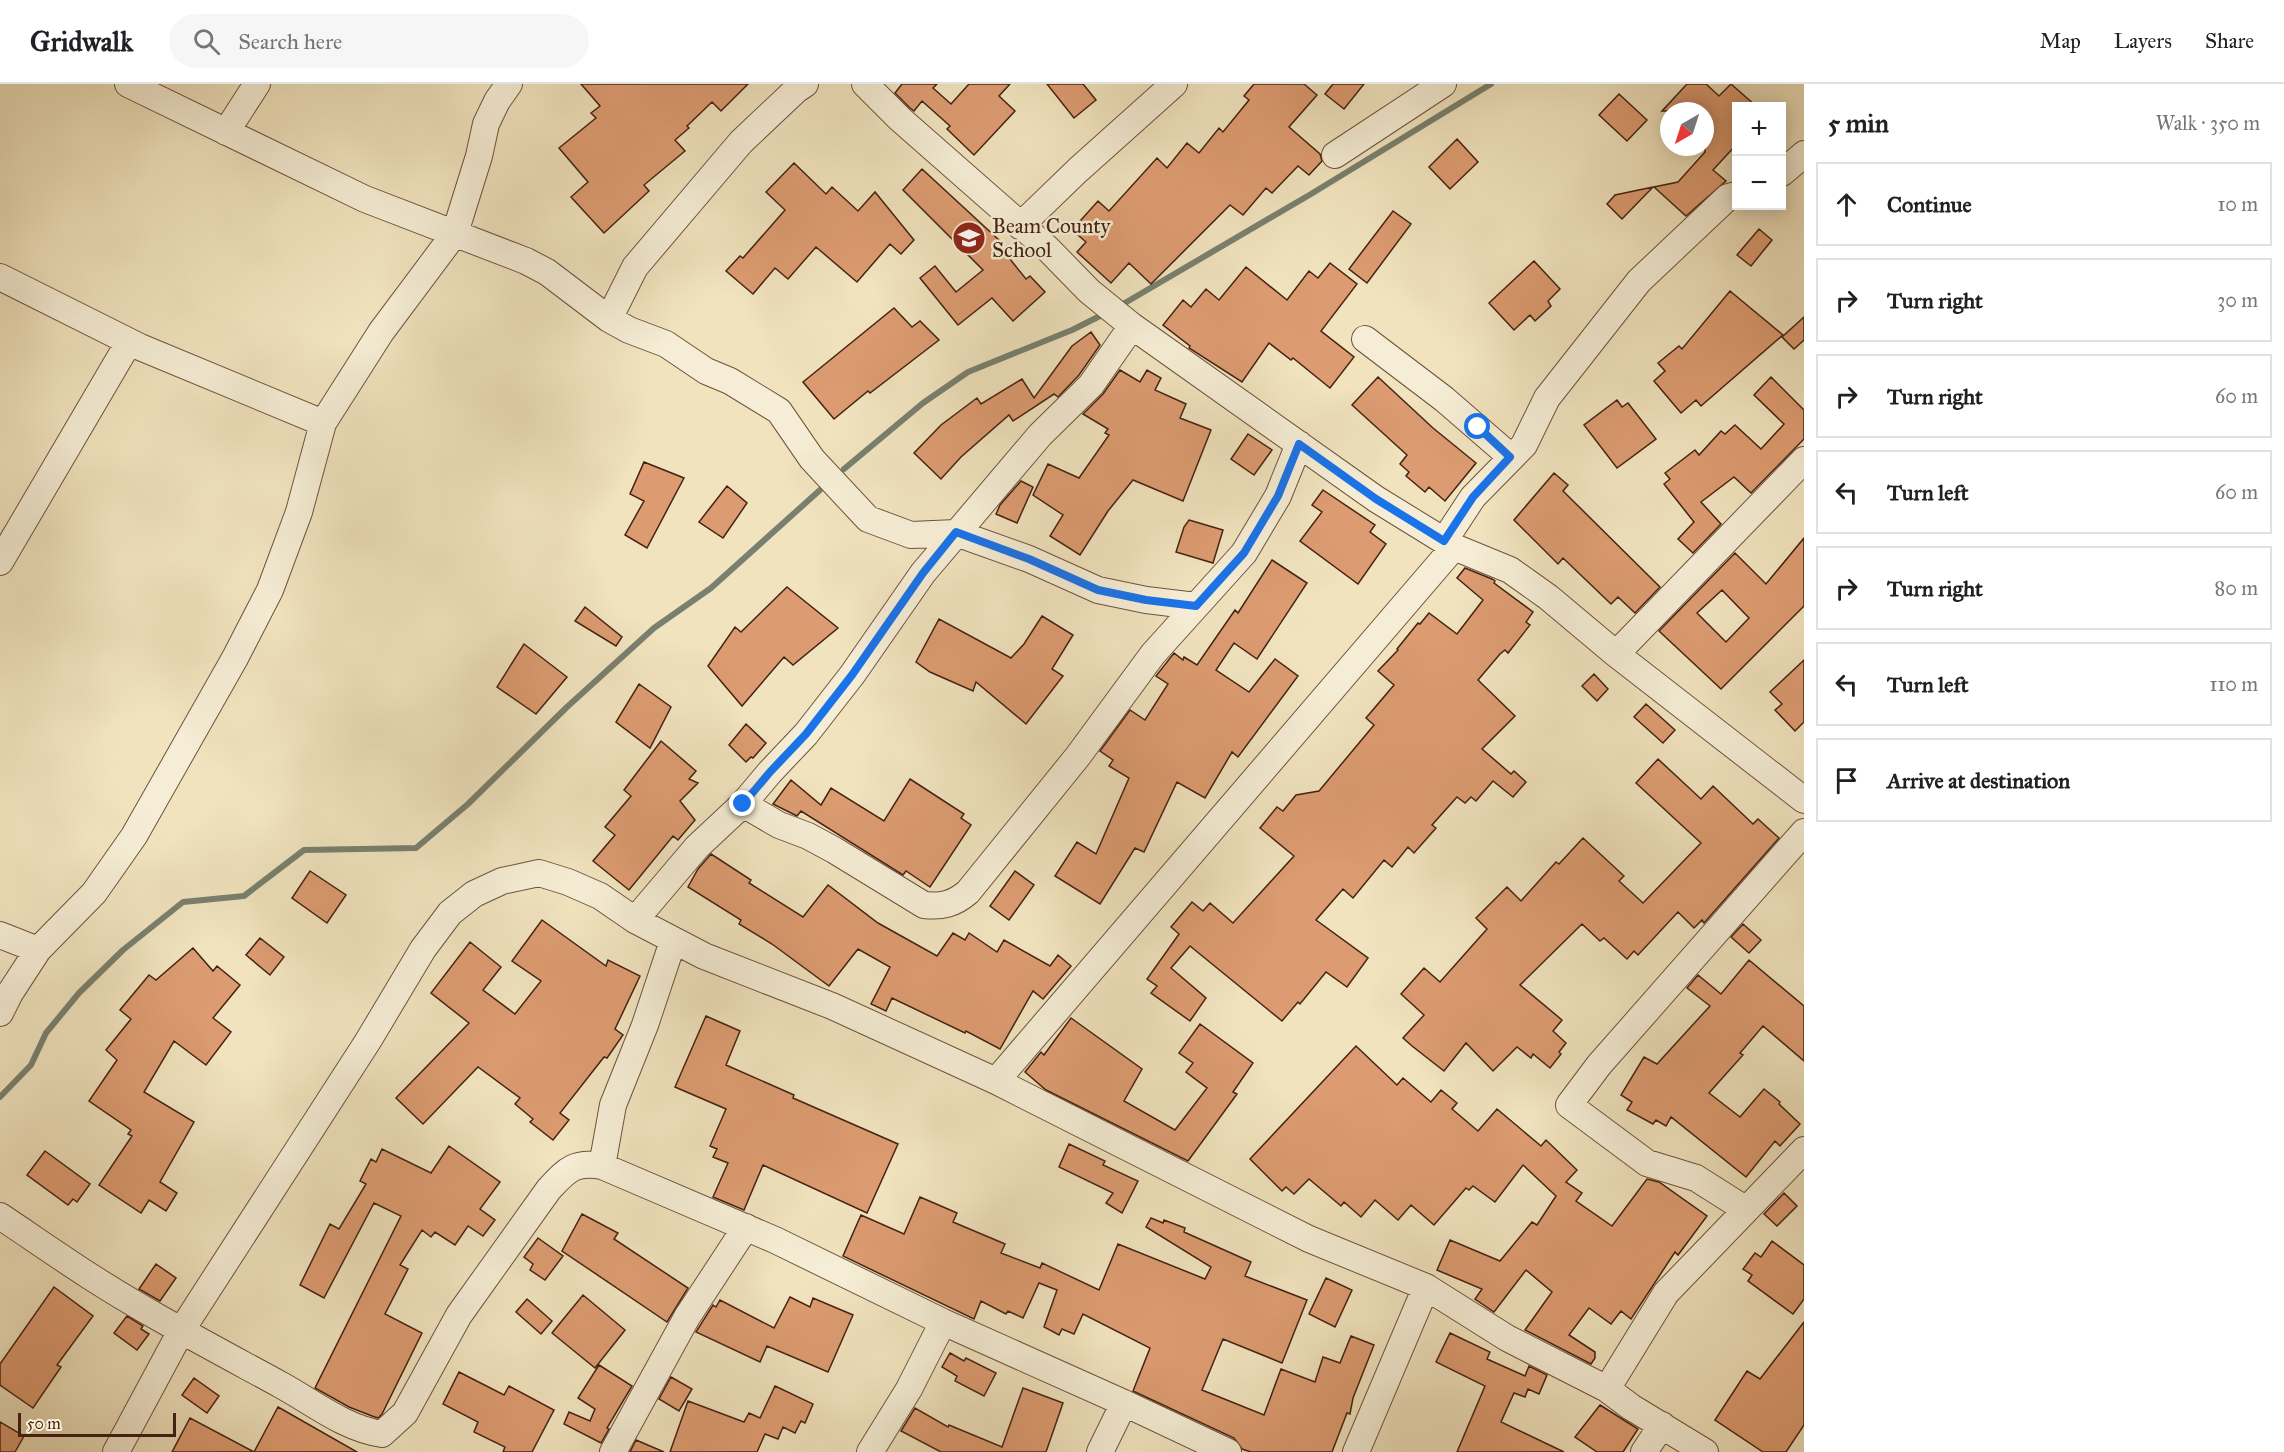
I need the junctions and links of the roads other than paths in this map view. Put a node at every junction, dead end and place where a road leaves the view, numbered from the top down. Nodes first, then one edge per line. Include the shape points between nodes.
1 (128, 84) edge
2 (257, 84) edge
3 (508, 84) edge
4 (805, 84) edge
5 (865, 84) edge
6 (1174, 84) edge
7 (1443, 84) edge
8 (226, 132) junction
9 (1804, 154) edge
10 (1335, 155) dead end
11 (1786, 170) edge
12 (1732, 196) edge
13 (1020, 226) junction
14 (455, 233) junction
15 (0, 277) edge
16 (1118, 315) junction
17 (609, 319) junction
18 (1365, 339) dead end
19 (129, 342) junction
20 (323, 423) junction
21 (1299, 444) junction
22 (1510, 457) junction
23 (1804, 460) edge
24 (956, 532) junction
25 (1449, 544) junction
26 (0, 562) edge
27 (1196, 606) junction
28 (1616, 654) junction
29 (1800, 789) edge
30 (743, 804) junction
31 (1804, 832) edge
32 (635, 920) junction
33 (0, 935) edge
34 (674, 941) junction
35 (38, 950) junction
36 (0, 1012) edge
37 (996, 1081) junction
38 (1804, 1150) edge
39 (602, 1166) junction
40 (1745, 1209) junction
41 (0, 1216) edge
42 (746, 1227) junction
43 (1426, 1287) junction
44 (943, 1322) junction
45 (181, 1331) junction
46 (1607, 1389) junction
47 (1124, 1402) junction
48 (1662, 1425) junction
49 (370, 1442) edge
50 (116, 1452) edge
51 (614, 1452) edge
52 (870, 1452) edge
53 (1100, 1452) edge
54 (1228, 1452) edge
55 (1356, 1452) edge
56 (1644, 1452) edge
57 (1704, 1452) edge

1 - 8 street
2 - 8 street
3 - 14 street via 486,124
4 - 17 street via 741,142 635,267
5 - 13 street
6 - 13 street
7 - 10 street
8 - 14 street via 365,199
9 - 11 street
12 - 22 street via 1639,281 1546,398 1524,445
13 - 16 street
14 - 17 street via 547,272
14 - 20 street via 381,332
15 - 19 street
16 - 21 street
16 - 24 street via 1091,385 1040,435
17 - 24 street via 666,344 779,411 812,459 868,519 911,535
18 - 22 street via 1444,399
19 - 20 street
19 - 26 street
20 - 35 street via 299,512 270,590 235,658 120,857 94,893
21 - 25 street via 1376,499
21 - 27 street via 1278,496 1244,553
22 - 25 street via 1473,497
23 - 28 street
24 - 27 street via 1098,590
24 - 30 street via 806,734
25 - 28 street via 1510,570
25 - 37 street
27 - 30 street via 1153,654 1078,756 958,901 938,907 924,905 834,850
28 - 29 street
30 - 32 street via 697,846
31 - 40 street via 1599,1065 1569,1105 1647,1163 1696,1178
32 - 34 street
32 - 45 street via 600,896 539,873 502,881 474,894 450,913 423,949
33 - 35 street
34 - 37 street via 832,1006
34 - 39 street via 613,1106
35 - 36 street
37 - 43 street via 1309,1239
38 - 40 street
39 - 42 street
39 - 49 street via 585,1163 566,1171 549,1189 459,1314 405,1413
40 - 46 street via 1666,1293
41 - 45 street
42 - 44 street
42 - 51 street via 687,1317
43 - 46 street via 1506,1338
43 - 55 street
44 - 47 street
44 - 52 street via 909,1389
45 - 49 street via 365,1431
45 - 50 street
46 - 48 street
47 - 53 street
47 - 54 street
48 - 56 street
48 - 57 street

